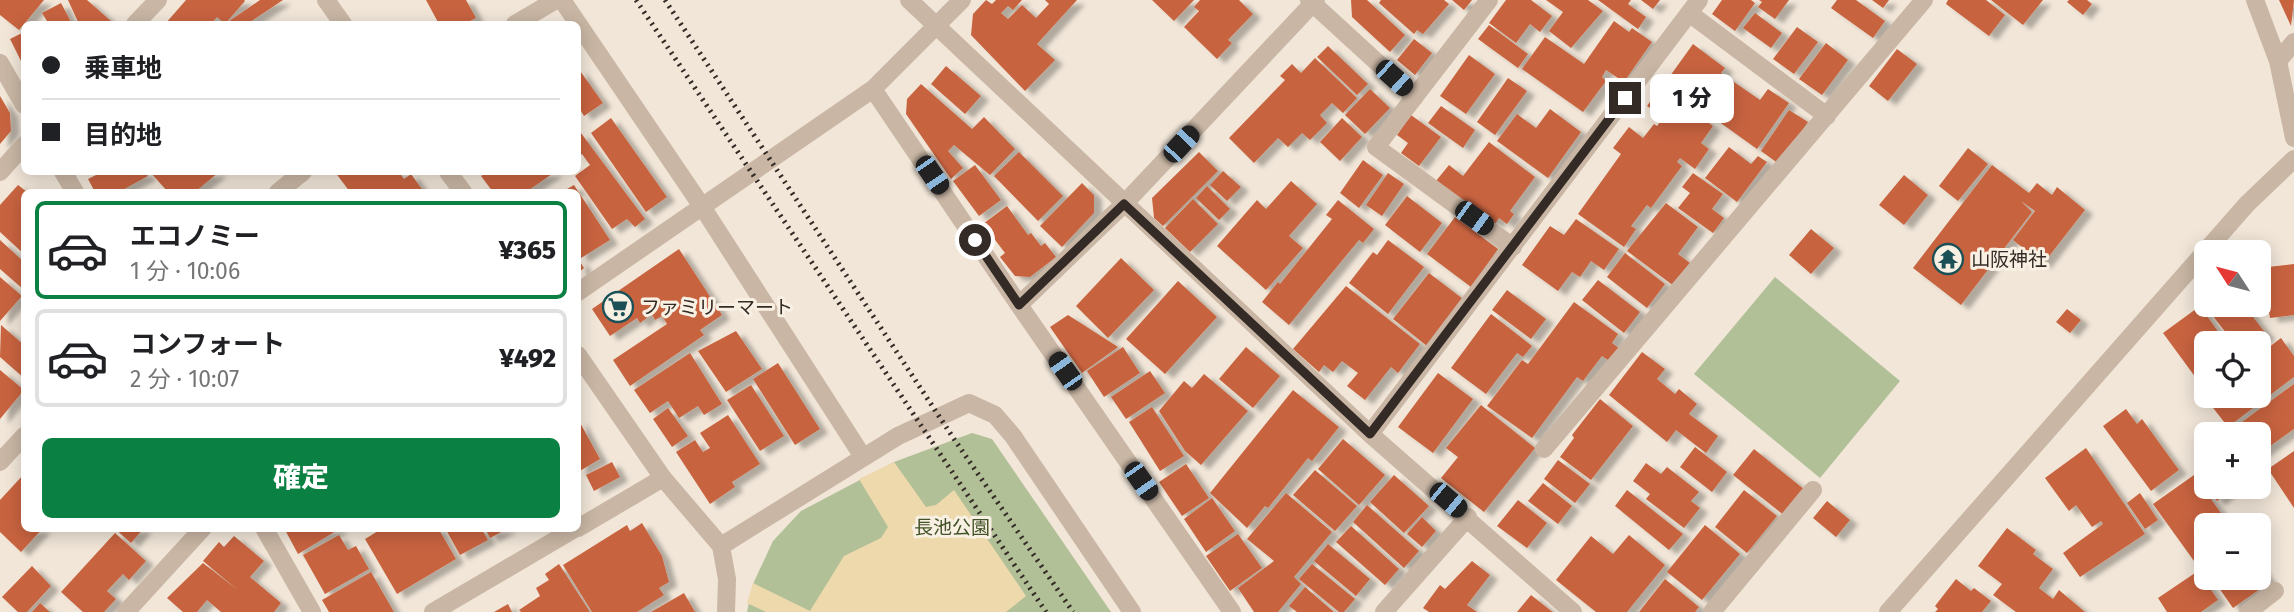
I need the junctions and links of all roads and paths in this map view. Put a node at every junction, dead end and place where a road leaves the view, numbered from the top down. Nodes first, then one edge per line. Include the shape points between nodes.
1 (158, 0) edge
2 (326, 0) edge
3 (556, 0) edge
4 (562, 0) edge
5 (909, 0) edge
6 (962, 0) edge
7 (1489, 0) edge
8 (1924, 0) edge
9 (2255, 0) edge
10 (1312, 1) edge
11 (1694, 6) edge
12 (138, 21) edge
13 (341, 21) edge
14 (520, 21) edge
15 (576, 21) edge
16 (937, 27) junction
17 (581, 28) edge
18 (2294, 42) edge
19 (2278, 61) junction
20 (0, 63) edge
21 (873, 89) junction
22 (1415, 96) junction
23 (21, 100) edge
24 (1827, 116) junction
25 (2294, 138) edge
26 (21, 148) edge
27 (2294, 159) edge
28 (0, 172) edge
29 (299, 175) edge
30 (282, 189) edge
31 (1124, 204) junction
32 (701, 205) junction
33 (1513, 247) junction
34 (581, 290) edge
35 (1019, 305) junction
36 (581, 359) edge
37 (1370, 434) junction
38 (21, 439) edge
39 (1544, 449) dead end
40 (863, 457) junction
41 (0, 462) edge
42 (663, 478) junction
43 (1813, 490) dead end
44 (1468, 517) junction
45 (581, 526) edge
46 (199, 532) edge
47 (266, 532) edge
48 (570, 532) edge
49 (721, 546) junction
50 (2275, 592) dead end
51 (1899, 608) edge
52 (126, 612) edge
53 (313, 612) edge
54 (433, 612) edge
55 (726, 612) edge
56 (1132, 612) edge
57 (1232, 612) edge
58 (1384, 612) edge
59 (1573, 612) edge
60 (1712, 612) edge
61 (2248, 612) edge

1 - 12 street
2 - 13 street
3 - 14 street
4 - 15 street
5 - 16 street
6 - 16 street
7 - 22 street
8 - 24 street
9 - 19 street
10 - 22 street
10 - 31 street
11 - 24 street
11 - 33 street
16 - 21 street
16 - 31 street
17 - 32 street
18 - 19 street
19 - 25 street
20 - 23 street
21 - 32 street
21 - 35 street
22 - 33 street via 1377,147
24 - 39 street
26 - 28 street
27 - 51 street via 2247,204
29 - 30 street
31 - 35 street
31 - 37 street
32 - 34 street
32 - 40 street
33 - 37 street
35 - 57 street
36 - 42 street
37 - 44 street
38 - 41 street
40 - 49 street
40 - 56 street via 969,403 995,415
42 - 45 street
42 - 49 street
43 - 60 street
44 - 58 street
44 - 59 street
46 - 52 street
47 - 53 street
48 - 54 street
49 - 55 street
50 - 61 street

